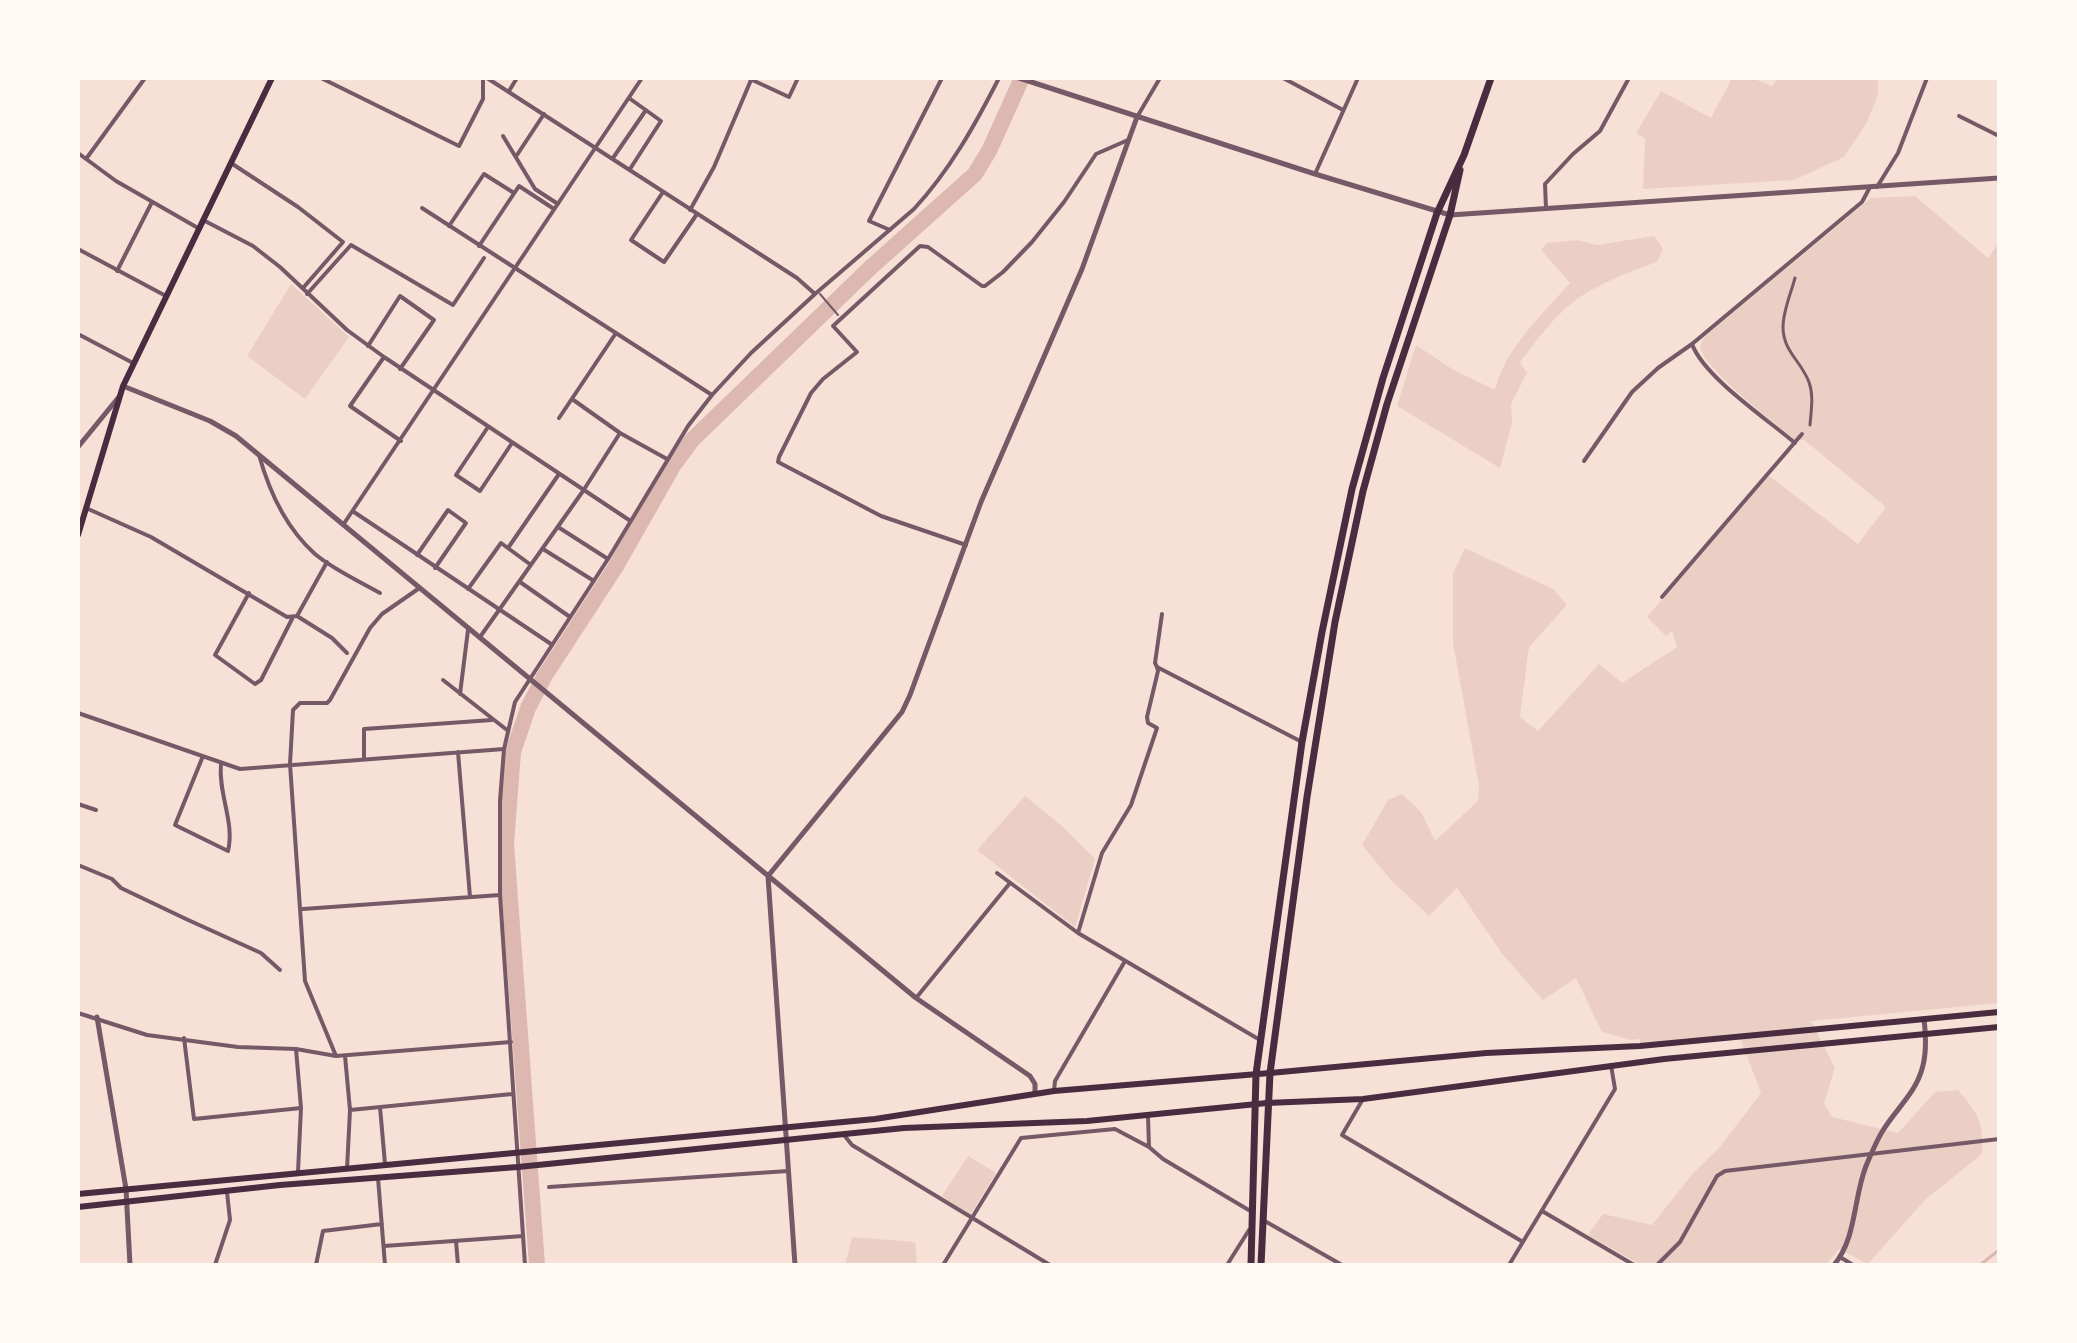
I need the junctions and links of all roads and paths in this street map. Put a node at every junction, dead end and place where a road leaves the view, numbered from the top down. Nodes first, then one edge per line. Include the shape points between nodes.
1 (145, 78) edge
2 (272, 78) edge
3 (321, 78) edge
4 (485, 78) edge
5 (517, 78) edge
6 (642, 78) edge
7 (798, 78) edge
8 (942, 78) edge
9 (999, 78) edge
10 (1019, 78) edge
11 (1160, 78) edge
12 (1283, 78) edge
13 (1358, 78) edge
14 (1491, 78) edge
15 (1629, 78) edge
16 (1927, 78) edge
17 (750, 79) edge
18 (509, 91) junction
19 (629, 98) junction
20 (646, 110) junction
21 (1343, 110) junction
22 (544, 114) junction
23 (1959, 116) dead end
24 (1137, 117) junction
25 (503, 136) dead end
26 (1999, 136) edge
27 (1128, 140) junction
28 (596, 148) junction
29 (78, 153) edge
30 (1464, 155) junction
31 (517, 156) junction
32 (86, 159) junction
33 (613, 159) junction
34 (231, 163) junction
35 (629, 170) junction
36 (1315, 174) junction
37 (1999, 178) edge
38 (1873, 187) junction
39 (663, 192) junction
40 (514, 193) junction
41 (152, 202) junction
42 (556, 207) junction
43 (422, 208) dead end
44 (1546, 209) junction
45 (690, 210) junction
46 (1437, 213) junction
47 (697, 214) junction
48 (1450, 215) junction
49 (203, 220) junction
50 (449, 226) junction
51 (199, 229) junction
52 (890, 230) junction
53 (479, 246) junction
54 (78, 249) edge
55 (484, 258) dead end
56 (515, 269) junction
57 (117, 271) junction
58 (1795, 278) dead end
59 (303, 289) junction
60 (307, 294) junction
61 (818, 294) junction
62 (166, 296) junction
63 (838, 315) dead end
64 (616, 333) junction
65 (78, 334) edge
66 (1692, 344) junction
67 (368, 346) junction
68 (384, 357) junction
69 (133, 363) junction
70 (400, 369) junction
71 (123, 386) junction
72 (434, 391) junction
73 (712, 395) junction
74 (118, 398) junction
75 (572, 399) junction
76 (559, 418) dead end
77 (1810, 425) dead end
78 (488, 427) junction
79 (620, 433) junction
80 (1802, 434) dead end
81 (401, 441) junction
82 (512, 443) junction
83 (1795, 443) junction
84 (78, 447) edge
85 (259, 455) junction
86 (667, 459) junction
87 (1584, 461) dead end
88 (559, 474) junction
89 (583, 491) junction
90 (86, 508) junction
91 (354, 511) junction
92 (629, 520) junction
93 (342, 526) junction
94 (558, 527) junction
95 (78, 535) edge
96 (966, 545) junction
97 (508, 549) junction
98 (543, 549) junction
99 (417, 555) junction
100 (608, 559) junction
101 (327, 562) junction
102 (531, 565) junction
103 (435, 568) junction
104 (594, 581) junction
105 (520, 582) junction
106 (418, 589) junction
107 (468, 590) junction
108 (249, 593) junction
109 (380, 593) dead end
110 (1662, 597) dead end
111 (500, 610) junction
112 (1162, 614) dead end
113 (295, 616) junction
114 (570, 617) junction
115 (468, 630) junction
116 (479, 639) junction
117 (551, 644) junction
118 (347, 653) dead end
119 (1157, 667) junction
120 (443, 680) dead end
121 (529, 680) junction
122 (460, 694) junction
123 (78, 713) edge
124 (492, 720) junction
125 (507, 730) junction
126 (1302, 742) junction
127 (504, 749) junction
128 (458, 752) junction
129 (203, 756) junction
130 (364, 758) junction
131 (221, 764) junction
132 (290, 764) junction
133 (78, 804) edge
134 (96, 810) dead end
135 (78, 865) edge
136 (997, 873) dead end
137 (768, 876) junction
138 (1010, 883) junction
139 (500, 895) junction
140 (470, 897) junction
141 (302, 910) junction
142 (1078, 933) junction
143 (1125, 961) junction
144 (280, 970) dead end
145 (916, 998) junction
146 (1999, 1012) edge
147 (78, 1013) edge
148 (97, 1017) junction
149 (1924, 1019) junction
150 (1999, 1027) edge
151 (1926, 1035) junction
152 (184, 1038) junction
153 (1260, 1040) junction
154 (511, 1042) junction
155 (296, 1049) junction
156 (336, 1056) junction
157 (345, 1056) junction
158 (1611, 1065) junction
159 (1270, 1073) junction
160 (1256, 1074) junction
161 (1054, 1091) junction
162 (512, 1094) junction
163 (1035, 1094) junction
164 (1363, 1099) junction
165 (1267, 1103) junction
166 (1255, 1104) junction
167 (380, 1107) junction
168 (301, 1108) junction
169 (350, 1110) junction
170 (1148, 1115) junction
171 (786, 1128) junction
172 (844, 1135) junction
173 (1999, 1139) edge
174 (786, 1141) junction
175 (1149, 1147) junction
176 (520, 1152) junction
177 (1872, 1153) junction
178 (385, 1166) junction
179 (521, 1167) junction
180 (347, 1169) junction
181 (788, 1171) junction
182 (297, 1175) junction
183 (378, 1178) junction
184 (549, 1187) dead end
185 (126, 1189) junction
186 (227, 1192) junction
187 (78, 1194) edge
188 (127, 1202) junction
189 (78, 1207) edge
190 (1542, 1211) junction
191 (1252, 1212) junction
192 (971, 1218) junction
193 (1263, 1220) junction
194 (382, 1224) junction
195 (1252, 1226) junction
196 (523, 1236) junction
197 (456, 1241) junction
198 (1523, 1242) junction
199 (384, 1246) junction
200 (1840, 1257) junction
201 (130, 1265) edge
202 (215, 1265) edge
203 (316, 1265) edge
204 (385, 1265) edge
205 (458, 1265) edge
206 (525, 1265) edge
207 (795, 1265) edge
208 (943, 1265) edge
209 (1050, 1265) edge
210 (1227, 1265) edge
211 (1251, 1265) edge
212 (1261, 1265) edge
213 (1342, 1265) edge
214 (1509, 1265) edge
215 (1634, 1265) edge
216 (1657, 1265) edge
217 (1834, 1265) edge
218 (1853, 1265) edge

1 - 32 street
2 - 34 main road
3 - 4 street via 459,146 483,99
4 - 18 street
5 - 18 street
6 - 19 street
7 - 17 street via 789,97
8 - 52 street via 869,221
9 - 52 street via 936,185
10 - 24 street
11 - 24 street
12 - 21 street
13 - 21 street
14 - 30 highway
15 - 44 street via 1600,131 1545,184
16 - 38 street via 1898,153
17 - 45 street
18 - 22 street
19 - 20 street
19 - 28 street
20 - 33 street
20 - 35 street via 661,121
21 - 36 street
22 - 28 street
22 - 31 street
23 - 26 street
24 - 27 street
24 - 36 street
25 - 31 street
27 - 96 street via 1073,292
27 - 96 street via 1096,154 1032,242 985,286 920,246 833,326 857,352 811,393 779,457 778,462 864,508
28 - 33 street
28 - 42 street
29 - 32 street
30 - 46 highway
30 - 48 highway
31 - 42 street via 535,189
32 - 41 street
33 - 35 street
34 - 49 main road
34 - 59 street via 343,242
35 - 39 street
36 - 46 street
37 - 38 street
38 - 44 street
38 - 66 street via 1862,202
39 - 45 street
39 - 47 street via 631,240 664,262
40 - 42 street via 519,186
40 - 50 street via 484,174
40 - 53 street
41 - 51 street
41 - 57 street
42 - 56 street
43 - 50 street
44 - 48 street
45 - 47 street
46 - 48 street
46 - 126 highway via 1352,489
47 - 61 street
48 - 159 highway via 1387,404 1335,622
49 - 51 main road
49 - 59 street via 253,246
50 - 53 street
51 - 62 main road
52 - 61 street
53 - 56 street
54 - 57 street
55 - 60 street via 453,305 351,245
56 - 64 street
56 - 72 street
57 - 62 street
58 - 77 street via 1783,326 1789,352 1810,387
59 - 60 street
60 - 67 street
61 - 63 lane
61 - 73 street
62 - 69 main road
64 - 73 street
64 - 75 street
65 - 69 street
66 - 83 street via 1718,379
66 - 87 street via 1632,392
67 - 68 street
67 - 70 street via 400,296 412,304 434,320
68 - 70 street
68 - 81 street via 350,406
69 - 71 main road
70 - 72 street
71 - 74 main road
71 - 85 street via 216,424
72 - 78 street
72 - 81 street
73 - 86 street
74 - 84 street
74 - 90 main road
75 - 76 street
75 - 79 street
78 - 82 street
78 - 82 street via 456,475 480,491
79 - 86 street
79 - 89 street
80 - 83 street
81 - 91 street
82 - 88 street
83 - 110 street
85 - 93 street
85 - 101 street via 291,527
86 - 92 street
88 - 89 street
88 - 97 street
89 - 92 street
89 - 94 street
90 - 95 main road
90 - 108 street via 151,537
91 - 93 street
91 - 99 street
92 - 100 street
93 - 106 street
94 - 98 street
94 - 100 street
96 - 137 street via 902,712
97 - 102 street
97 - 107 street via 501,543
98 - 102 street
98 - 104 street
99 - 103 street
99 - 103 street via 448,510 466,523
100 - 104 street
101 - 109 street
101 - 113 street
102 - 105 street
103 - 107 street
104 - 114 street
105 - 111 street
105 - 114 street
106 - 115 street
106 - 132 street via 370,628 327,703 295,706
107 - 111 street
108 - 113 street via 287,617
108 - 113 street via 215,655 255,684
111 - 116 street
111 - 117 street
112 - 119 street
113 - 118 street
114 - 117 street
115 - 116 street
115 - 122 street
116 - 121 street
117 - 121 street
119 - 126 street
119 - 142 street via 1147,717 1157,728 1131,805 1102,853
120 - 122 street
121 - 125 street
121 - 137 street
122 - 124 street
123 - 129 street
124 - 125 street
124 - 130 street via 364,729
125 - 127 street
126 - 153 highway
127 - 128 street
127 - 139 street
128 - 130 street
128 - 140 street
129 - 131 street
129 - 131 street via 175,825 228,851 232,833
130 - 132 street
131 - 132 street via 240,769
132 - 141 street
133 - 134 street
135 - 144 street via 261,953
136 - 138 street
137 - 145 street
137 - 171 street
138 - 142 street
138 - 145 street
139 - 140 street
139 - 154 street
140 - 141 street
141 - 156 street via 305,981
142 - 143 street
143 - 153 street
143 - 161 street
145 - 163 street via 1030,1076
146 - 149 main road
147 - 148 street
148 - 152 street via 147,1035
148 - 185 street
149 - 151 street
149 - 159 main road
150 - 151 main road
151 - 158 main road
151 - 177 street via 1916,1085
152 - 155 street
152 - 168 street via 194,1119
153 - 160 highway
154 - 157 street
154 - 162 street
155 - 156 street
155 - 168 street
156 - 157 street
157 - 169 street
158 - 164 main road
158 - 190 street via 1615,1089
159 - 160 main road
159 - 165 highway
160 - 161 main road
160 - 166 highway
161 - 163 main road
162 - 167 street
162 - 176 street
163 - 171 main road
164 - 165 main road
164 - 198 street via 1342,1135
165 - 166 main road
165 - 193 highway
166 - 170 main road
166 - 191 highway
167 - 169 street
167 - 178 street
168 - 182 street
169 - 180 street
170 - 172 main road
170 - 175 street
171 - 174 street
171 - 176 main road
172 - 174 main road
172 - 192 street
173 - 177 street
174 - 179 main road
174 - 181 street
175 - 191 street
175 - 192 street via 1115,1129 1021,1138
176 - 178 main road
176 - 179 street
177 - 200 street
177 - 216 street via 1725,1171 1717,1176 1680,1242
178 - 180 main road
179 - 183 main road
179 - 196 street
180 - 182 main road
181 - 184 street
181 - 207 street
182 - 185 main road
183 - 186 main road
183 - 194 street
185 - 187 main road
185 - 188 street
186 - 188 main road
186 - 202 street via 230,1220
188 - 189 main road
188 - 201 street
190 - 198 street
190 - 215 street
191 - 195 highway
192 - 208 street
192 - 209 street
193 - 212 highway
193 - 213 street
194 - 199 street
194 - 203 street via 323,1231
195 - 210 street
195 - 211 highway
196 - 197 street
196 - 206 street
197 - 199 street
197 - 205 street
198 - 214 street
199 - 204 street
200 - 217 street
200 - 218 street

